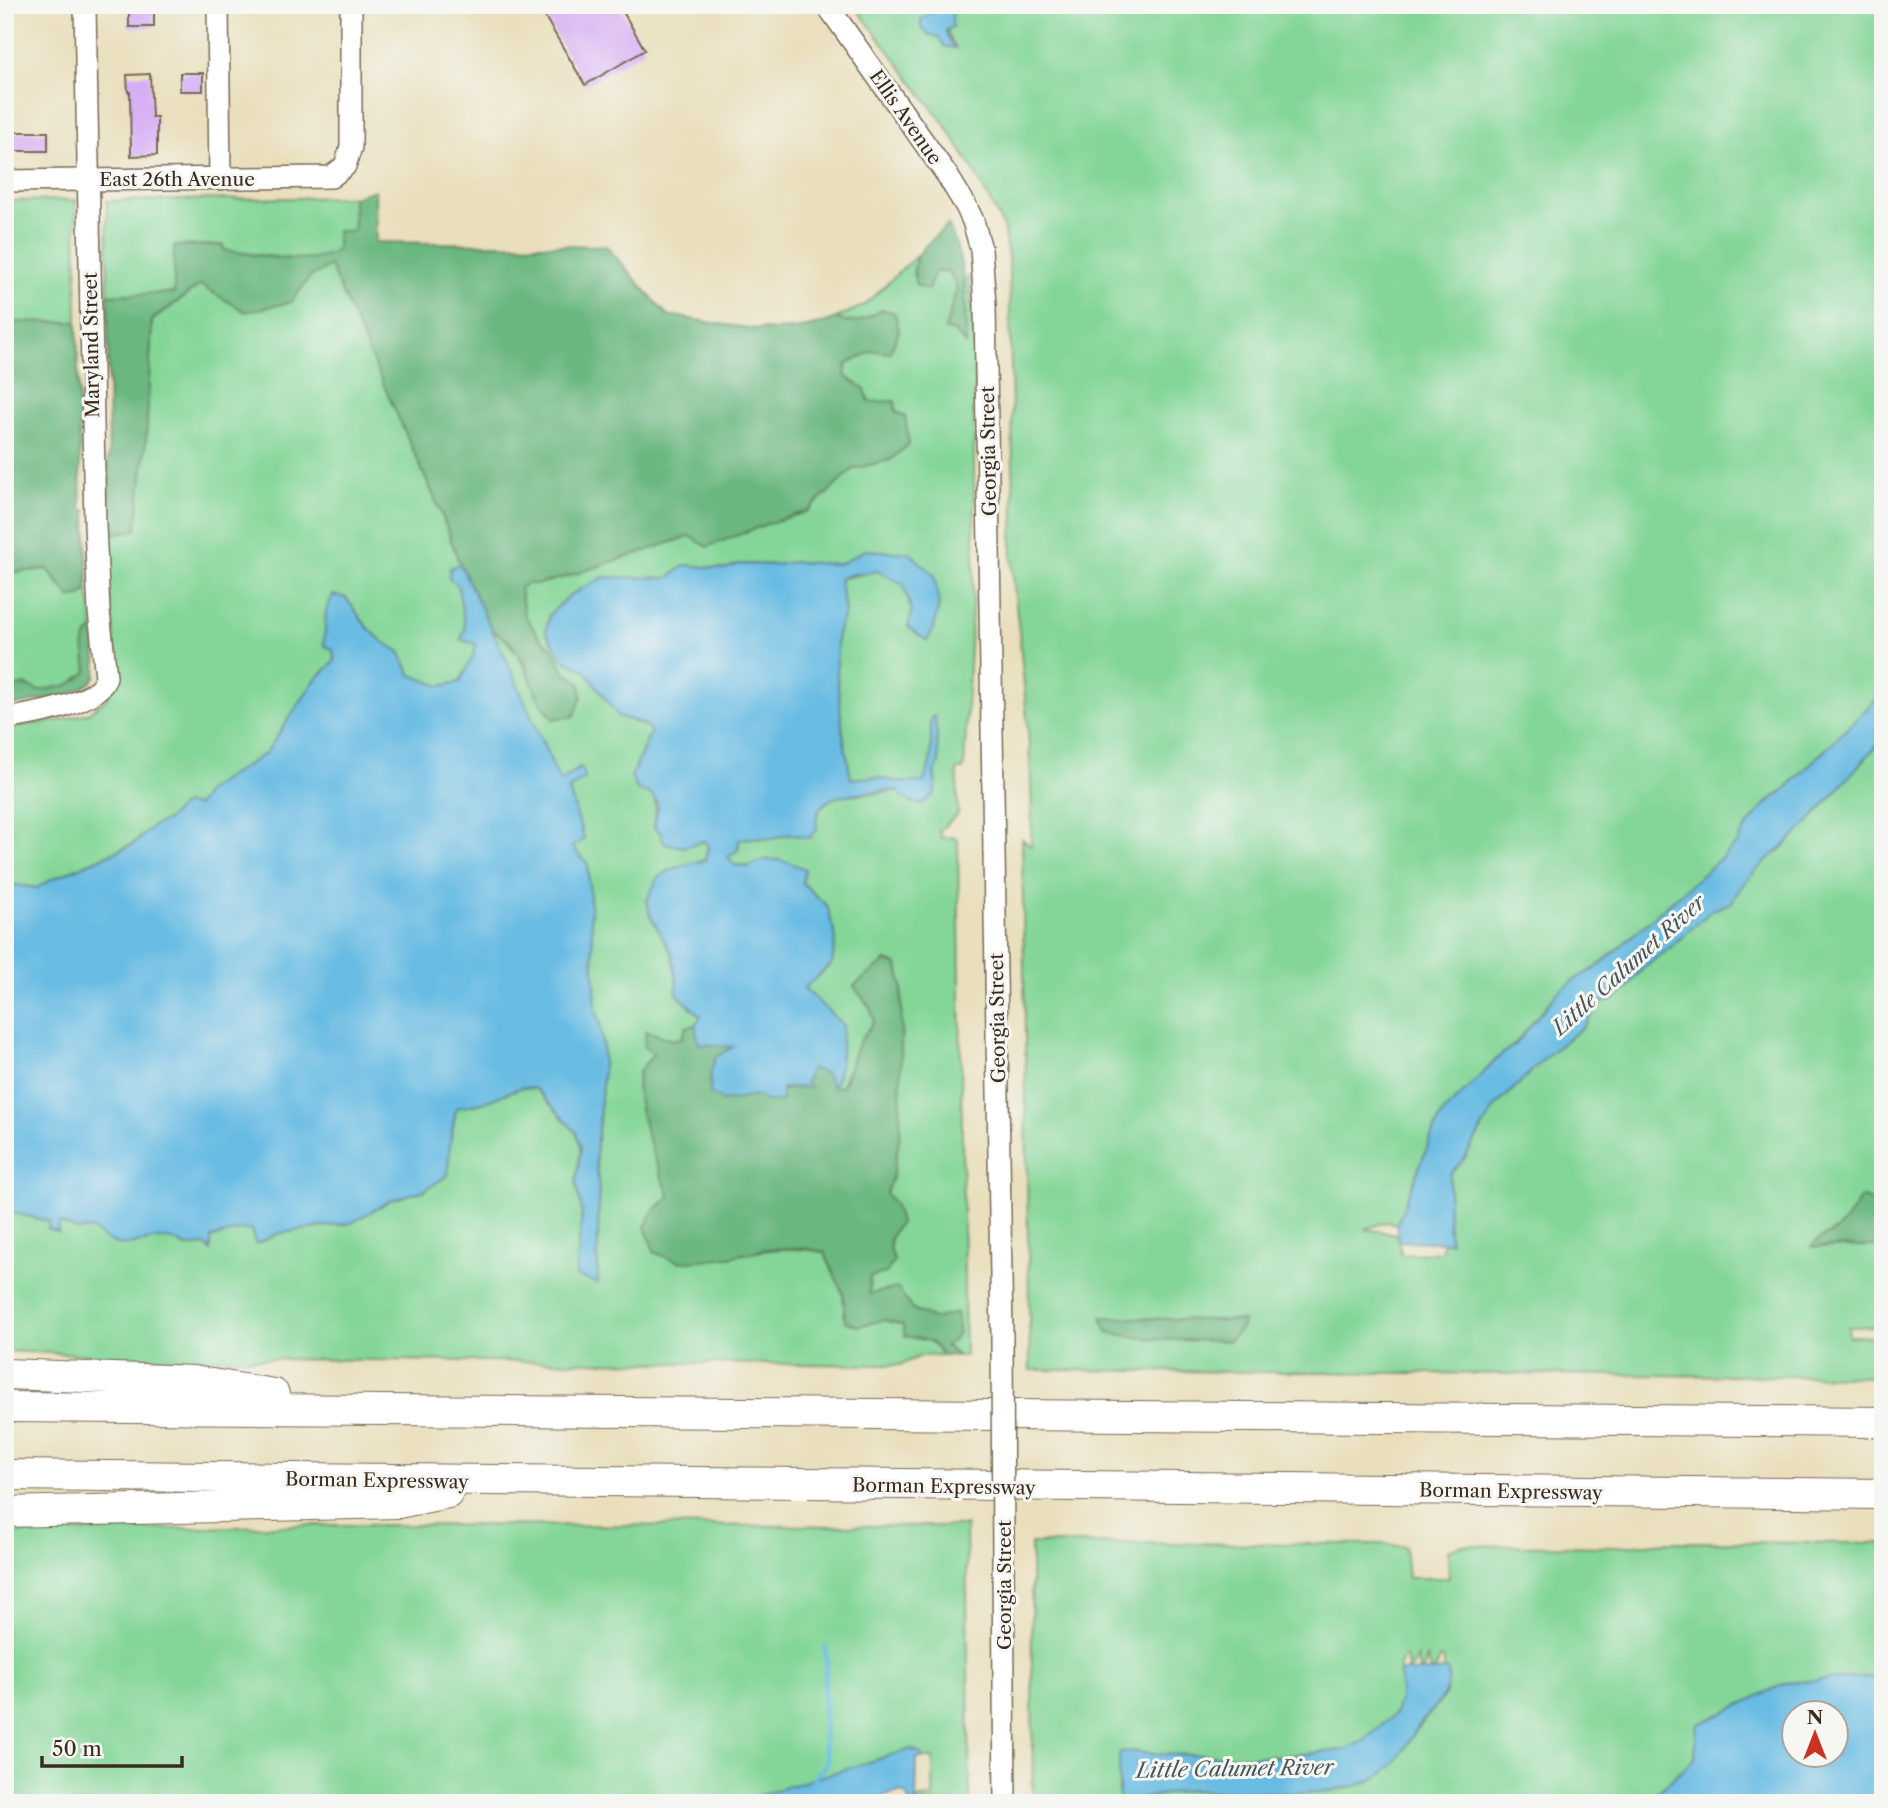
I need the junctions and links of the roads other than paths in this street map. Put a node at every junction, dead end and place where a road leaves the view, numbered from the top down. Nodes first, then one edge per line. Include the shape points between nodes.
1 (85, 5) edge
2 (218, 5) edge
3 (351, 5) edge
4 (827, 5) edge
5 (220, 178) junction
6 (87, 179) junction
7 (5, 181) edge
8 (978, 234) joint
9 (5, 719) edge
10 (5, 1374) edge
11 (5, 1407) edge
12 (371, 1409) junction
13 (1883, 1422) edge
14 (5, 1475) edge
15 (501, 1481) junction
16 (1883, 1494) edge
17 (5, 1512) edge
18 (1005, 1803) edge

1 - 6 street, Maryland Street
2 - 5 street
3 - 5 street, East 26th Avenue via 352,136 345,166 320,179
4 - 8 street, Ellis Avenue via 947,175
5 - 6 street, East 26th Avenue
6 - 7 street, East 26th Avenue
6 - 9 street, Maryland Street via 95,526 105,683 81,700
8 - 18 street, Georgia Street, bridge via 985,305
10 - 12 highway via 193,1381
11 - 12 highway
12 - 13 highway
14 - 15 highway, Borman Expressway
15 - 16 highway, Borman Expressway
15 - 17 highway via 398,1503

